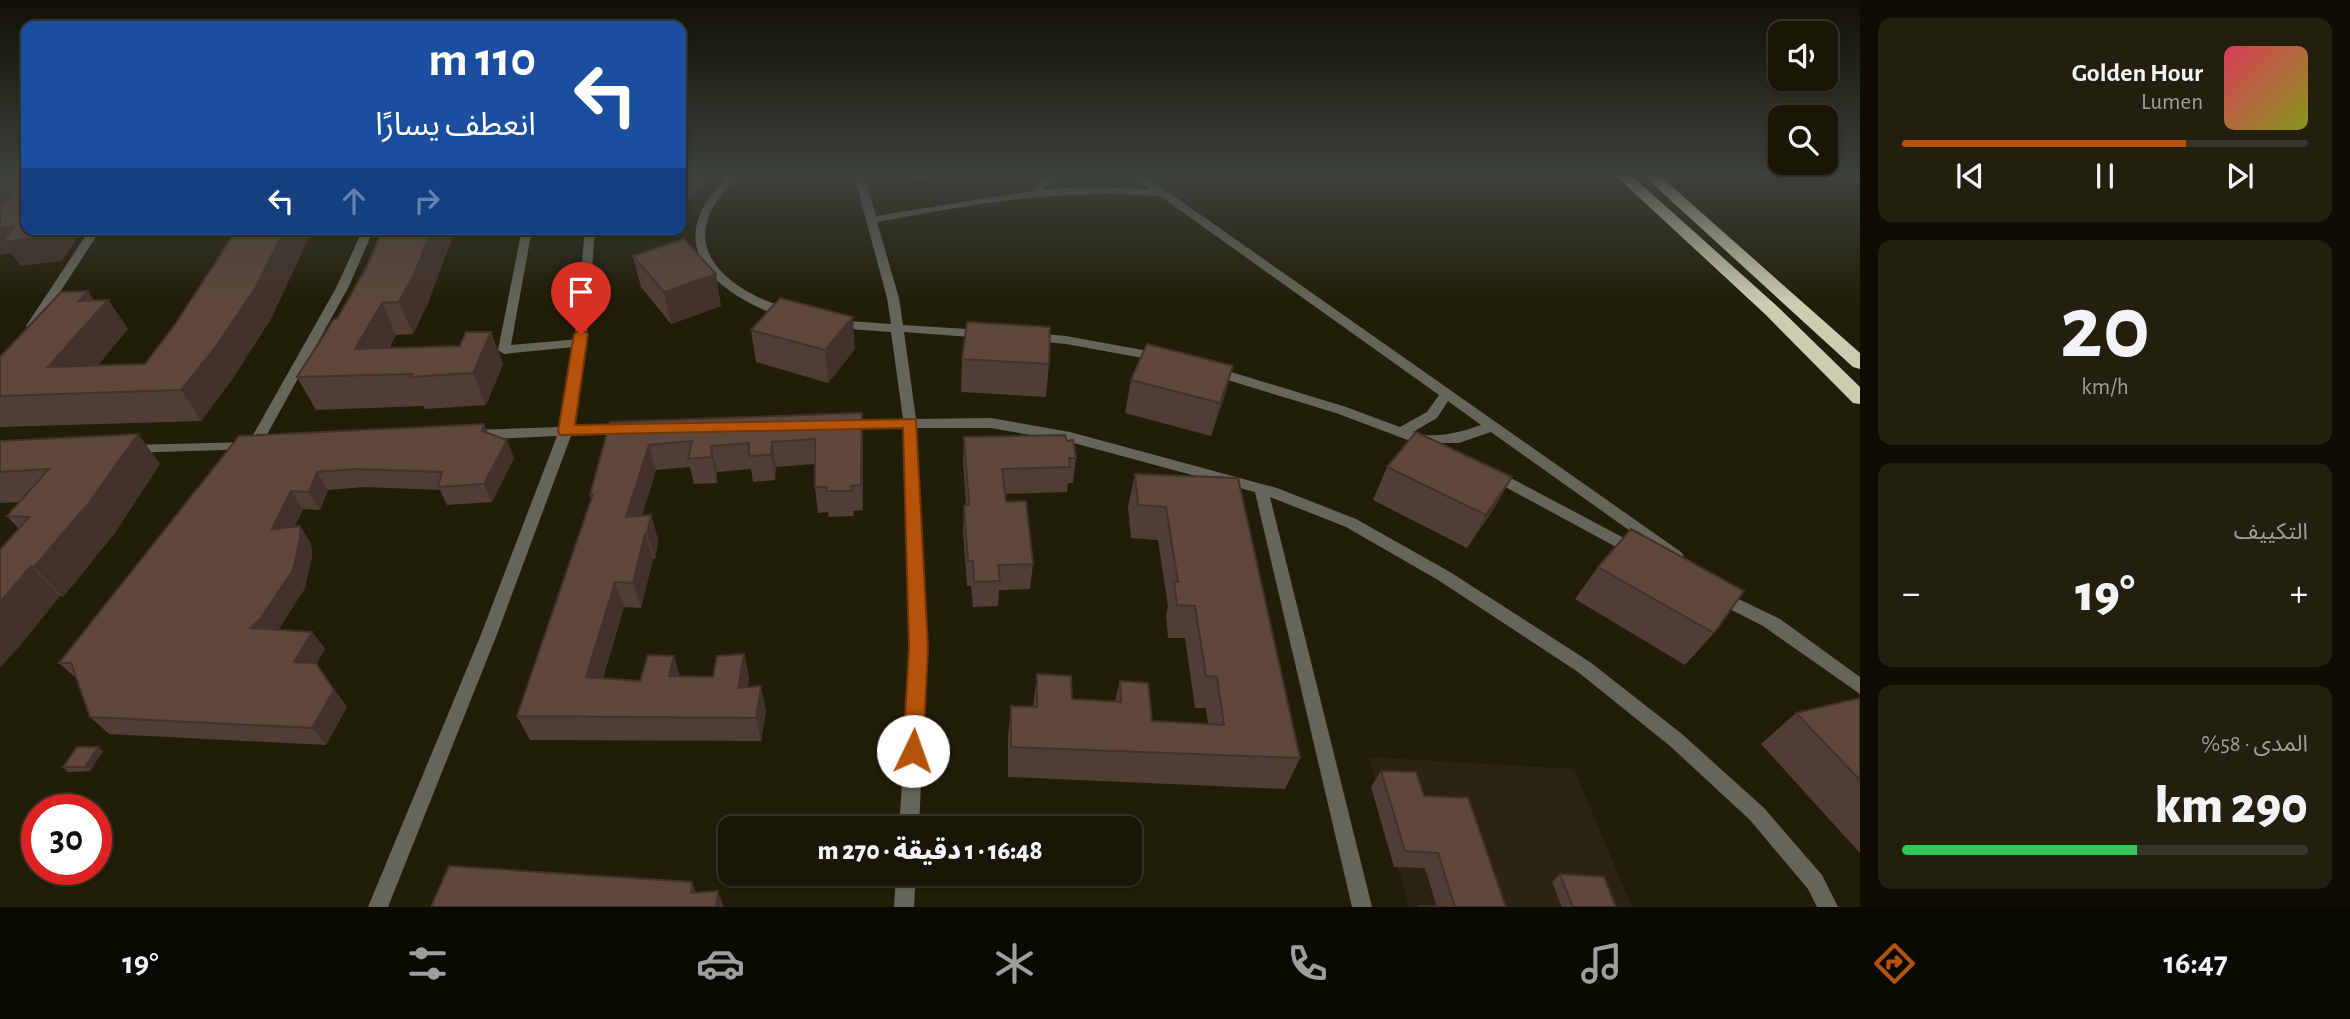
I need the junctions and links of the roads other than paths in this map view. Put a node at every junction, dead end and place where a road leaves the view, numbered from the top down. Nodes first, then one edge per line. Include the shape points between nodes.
1 (705, 217) edge
2 (888, 217) edge
3 (1197, 217) edge
4 (1669, 217) edge
5 (1699, 217) edge
6 (873, 220) joint
7 (92, 235) edge
8 (366, 235) edge
9 (526, 235) edge
10 (589, 235) edge
11 (804, 317) edge
12 (826, 323) edge
13 (899, 328) junction
14 (22, 338) edge
15 (580, 343) junction
16 (1172, 360) edge
17 (1860, 363) edge
18 (1196, 366) edge
19 (1445, 395) junction
20 (1860, 398) edge
21 (910, 422) junction
22 (828, 424) edge
23 (1491, 427) junction
24 (635, 429) edge
25 (566, 431) junction
26 (1402, 432) junction
27 (457, 436) edge
28 (1421, 439) junction
29 (120, 450) edge
30 (1457, 456) edge
31 (1481, 468) edge
32 (1261, 489) junction
33 (1715, 588) edge
34 (1860, 687) edge
35 (910, 816) edge
36 (905, 886) edge
37 (378, 907) edge
38 (904, 907) edge
39 (1362, 907) edge
40 (1828, 907) edge

1 - 11 street via 700,244 723,281 782,312
2 - 6 street
3 - 19 street
4 - 20 highway
5 - 17 highway
6 - 13 street
7 - 14 street
8 - 29 street via 261,446
9 - 15 street via 504,349
10 - 15 street
12 - 13 street
13 - 16 street via 1078,341
13 - 21 street
15 - 25 street
18 - 26 street
19 - 23 street
19 - 26 street via 1432,415
21 - 22 street
21 - 32 street via 991,423 1070,437
21 - 35 street via 919,648
23 - 28 street via 1459,438
23 - 31 street via 1669,564
24 - 25 street
25 - 27 street
25 - 37 street
26 - 28 street
28 - 30 street
32 - 39 street
32 - 40 street via 1351,523 1444,576 1584,667 1676,740 1757,814 1815,882
33 - 34 street
36 - 38 street

